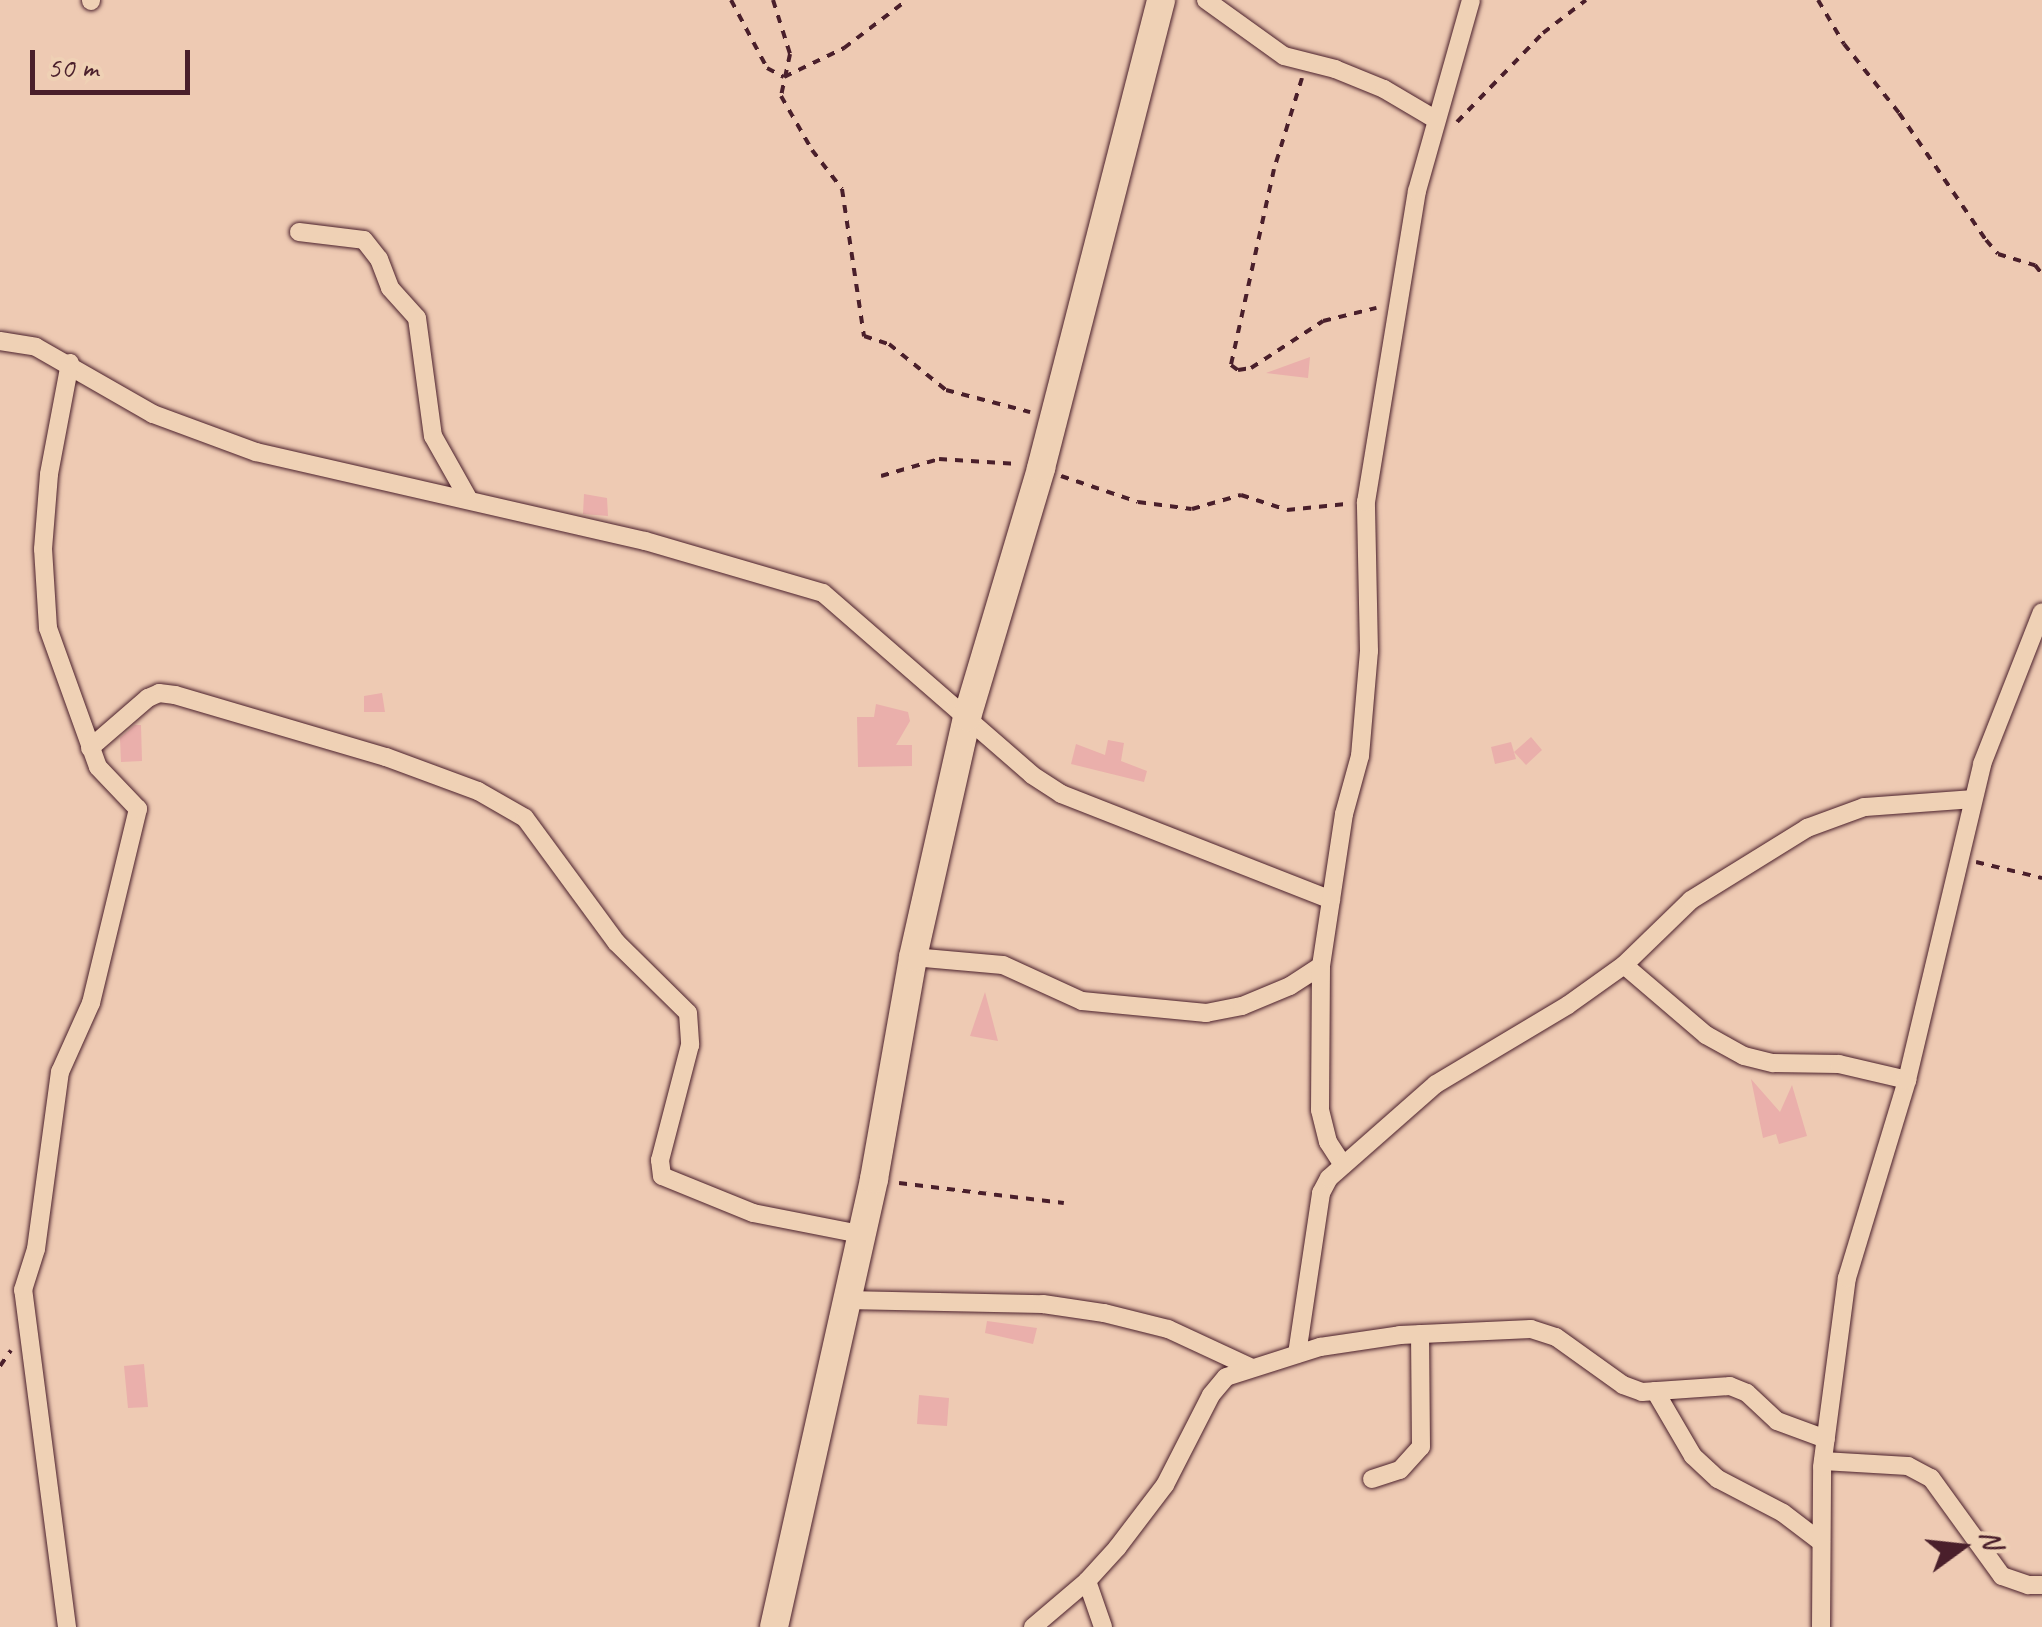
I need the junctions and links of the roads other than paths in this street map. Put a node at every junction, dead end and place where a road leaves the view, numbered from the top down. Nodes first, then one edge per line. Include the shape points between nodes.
1 (1162, 0) edge
2 (1206, 0) edge
3 (1471, 0) edge
4 (1435, 120) junction
5 (299, 232) dead end
6 (0, 341) edge
7 (70, 362) junction
8 (469, 500) junction
9 (2042, 612) edge
10 (967, 717) junction
11 (90, 748) junction
12 (1972, 799) junction
13 (1331, 900) junction
14 (913, 957) junction
15 (1624, 964) junction
16 (1321, 966) junction
17 (1907, 1080) junction
18 (1344, 1165) junction
19 (860, 1234) junction
20 (846, 1300) junction
21 (1420, 1334) junction
22 (1297, 1354) junction
23 (1250, 1367) junction
24 (1655, 1391) junction
25 (1826, 1439) junction
26 (1823, 1461) junction
27 (1372, 1479) dead end
28 (1820, 1542) junction
29 (1088, 1581) junction
30 (2042, 1584) edge
31 (68, 1627) edge
32 (774, 1627) edge
33 (1032, 1627) edge
34 (1103, 1627) edge
35 (1821, 1627) edge

1 - 10 street via 1041,468
2 - 4 street via 1254,38 1384,89
3 - 4 street
4 - 13 street via 1417,191 1366,502 1369,650 1360,756
5 - 8 street via 364,240 380,258 390,288 420,322 433,436
6 - 7 street via 36,346
7 - 8 street via 153,414 256,452
7 - 11 street via 43,549 48,628
8 - 10 street via 732,563 823,593
9 - 12 street
10 - 13 street via 1061,794
10 - 14 street
11 - 19 street via 148,698 174,695 386,757 478,791 525,818 616,942 688,1013 690,1045 660,1160 662,1176 753,1212
11 - 31 street via 98,768 138,809 90,1002 60,1072 36,1249 23,1290
12 - 15 street via 1864,807 1807,828 1692,900
12 - 17 street
13 - 16 street
14 - 16 street via 1003,966 1082,1001 1206,1013 1274,993
14 - 19 street
15 - 17 street via 1706,1035 1744,1056 1840,1064
15 - 18 street via 1436,1084
16 - 18 street via 1320,1110 1328,1142
17 - 25 street via 1847,1278
18 - 22 street via 1321,1193
19 - 20 street
20 - 23 street via 1043,1304 1104,1313 1168,1329
20 - 32 street
21 - 22 street
21 - 24 street via 1531,1329 1556,1337 1623,1385
21 - 27 street via 1421,1447 1400,1470
22 - 23 street
23 - 29 street via 1216,1388 1164,1485
24 - 25 street via 1730,1386 1778,1421
24 - 28 street via 1693,1456
25 - 26 street
26 - 28 street
26 - 30 street via 1908,1466 1931,1478 2002,1576
28 - 35 street
29 - 33 street
29 - 34 street

